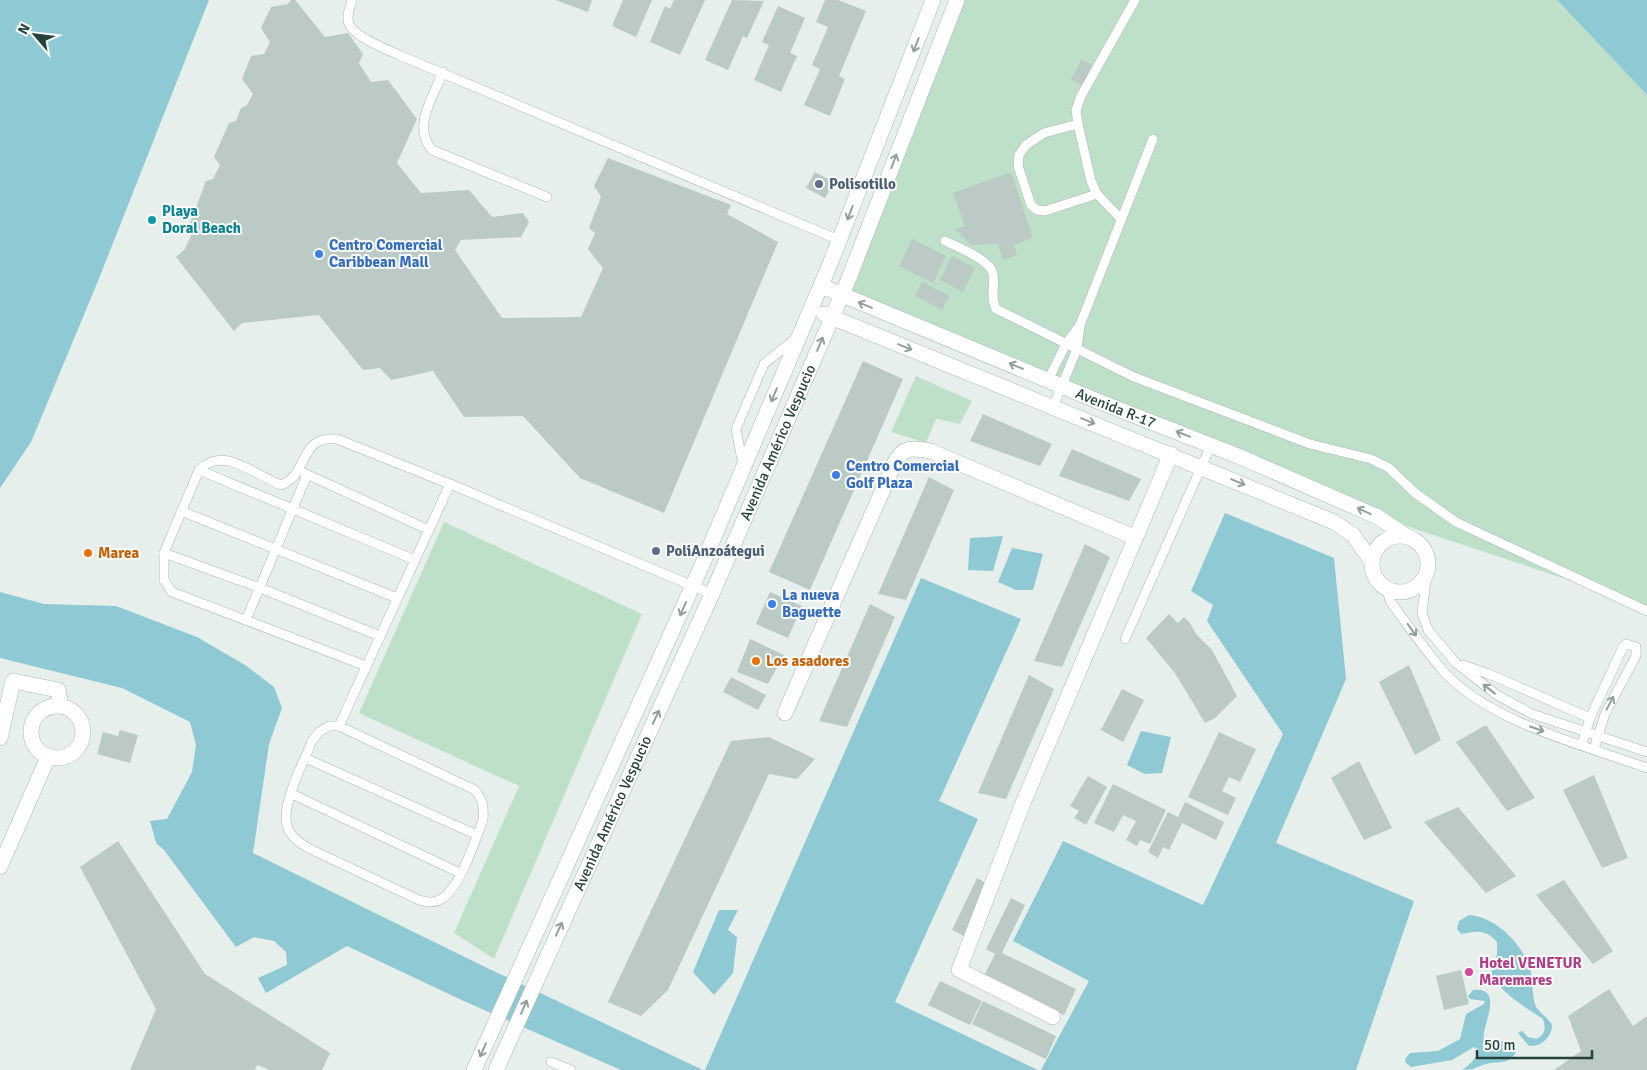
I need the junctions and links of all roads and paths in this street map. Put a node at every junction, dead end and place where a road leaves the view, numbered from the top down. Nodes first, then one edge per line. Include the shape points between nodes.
1 (352, 0) edge
2 (934, 0) edge
3 (957, 0) edge
4 (1135, 0) edge
5 (443, 72) junction
6 (1078, 124) junction
7 (1153, 139) dead end
8 (1097, 194) junction
9 (548, 197) dead end
10 (1122, 219) junction
11 (839, 240) junction
12 (945, 241) dead end
13 (821, 286) junction
14 (842, 295) junction
15 (811, 309) junction
16 (832, 318) junction
17 (1080, 325) junction
18 (799, 336) junction
19 (1066, 344) junction
20 (1077, 349) junction
21 (1048, 380) junction
22 (1063, 386) junction
23 (1053, 407) junction
24 (1211, 444) junction
25 (1171, 454) junction
26 (1201, 467) junction
27 (743, 468) junction
28 (199, 470) junction
29 (303, 473) junction
30 (450, 484) junction
31 (1342, 501) junction
32 (293, 509) junction
33 (181, 511) junction
34 (1334, 522) junction
35 (428, 530) junction
36 (1406, 536) junction
37 (1134, 537) junction
38 (276, 550) junction
39 (164, 553) junction
40 (415, 560) junction
41 (1372, 562) junction
42 (1427, 572) junction
43 (693, 586) junction
44 (260, 588) junction
45 (1387, 589) junction
46 (712, 594) junction
47 (398, 598) junction
48 (1647, 611) edge
49 (246, 620) junction
50 (380, 636) junction
51 (1125, 639) dead end
52 (1456, 663) junction
53 (366, 666) junction
54 (61, 706) junction
55 (786, 713) dead end
56 (1590, 718) junction
57 (339, 726) junction
58 (1586, 730) junction
59 (1597, 734) junction
60 (0, 738) edge
61 (1582, 744) junction
62 (1594, 748) junction
63 (1647, 752) edge
64 (48, 757) junction
65 (305, 758) junction
66 (1647, 768) edge
67 (292, 794) junction
68 (477, 835) junction
69 (0, 867) edge
70 (460, 873) junction
71 (1053, 1017) dead end
72 (551, 1062) dead end
73 (474, 1070) edge
74 (496, 1070) edge
75 (571, 1070) edge

1 - 5 lane via 348,15 355,33
2 -> 11 street, Avenida Américo Vespucio
14 -> 3 street, Avenida Américo Vespucio
4 - 6 lane via 1081,96 1076,110
5 - 9 lane via 423,120 425,142 432,150
5 - 11 lane
6 - 8 lane via 1090,181
6 - 8 lane via 1044,133 1026,145 1019,155 1018,166 1031,205 1037,210 1045,211
7 - 10 lane
8 - 10 lane
10 - 17 lane
11 - 13 street, Avenida Américo Vespucio
12 - 19 lane via 989,264 993,273 992,299 996,309
13 - 14 street, Avenida R-17
13 - 15 street, Avenida Américo Vespucio
14 - 16 street, Avenida Américo Vespucio
21 -> 14 street, Avenida R-17
15 - 16 street, Avenida R-17
15 - 18 street, Avenida Américo Vespucio
16 -> 23 street, Avenida R-17
46 -> 16 street, Avenida Américo Vespucio
17 - 19 lane
17 - 20 lane
18 -> 27 street, Avenida Américo Vespucio
18 - 27 lane via 764,364 736,429
19 - 20 lane
19 - 21 lane
20 - 22 lane
20 - 48 lane via 1134,376 1310,444 1371,459 1388,468 1415,493 1456,522
21 - 22 street, Avenida R-17
22 - 23 lane
24 -> 22 street, Avenida R-17
23 -> 25 street, Avenida R-17
24 - 26 lane
24 - 31 street, Avenida R-17
25 - 26 street, Avenida R-17
25 - 37 street
26 -> 34 street, Avenida R-17
26 - 51 lane
27 - 43 street, Avenida Américo Vespucio
28 - 29 lane via 207,462 230,460 281,485
28 - 32 lane
28 - 33 lane
29 - 30 lane via 308,449 325,438 337,439
29 - 32 lane
29 - 35 lane
30 - 35 lane
30 - 43 lane
31 - 34 street
36 -> 31 street, Avenida R-17
32 - 38 lane
32 - 40 lane
33 - 38 lane
33 - 39 lane
34 - 41 street, Avenida R-17 via 1353,535
35 - 40 lane
36 - 41 street via 1387,539 1374,552
36 - 42 street, Avenida R-17 via 1424,549
37 - 55 street via 930,451 910,448 899,454 895,462
37 - 71 street via 1023,803 959,970
38 - 44 lane
38 - 47 lane
39 - 44 lane
39 - 49 lane via 164,580 172,592
40 - 47 lane
41 - 45 street, Avenida R-17 via 1376,579
42 - 45 street via 1423,580 1408,591
42 - 52 lane via 1422,613 1428,630
43 - 46 lane
43 -> 73 street, Avenida Américo Vespucio
44 - 49 lane
44 - 50 lane
45 -> 61 lane via 1390,601 1422,645 1446,674 1464,689 1520,723
74 -> 46 street, Avenida Américo Vespucio
47 - 50 lane
49 - 53 lane
50 - 53 lane
52 - 56 lane via 1490,674
58 -> 52 lane via 1532,714 1497,695
53 - 57 lane
54 - 60 street via 58,690 13,681
54 - 64 street via 49,707 39,713 32,725 34,744
54 - 64 street via 77,715 83,735 80,746 72,754 57,759
56 - 58 lane
59 -> 56 lane via 1636,656 1636,647 1632,644 1623,647
57 - 65 lane via 329,726 318,732
57 - 68 lane via 475,790 482,798 484,808
58 - 59 lane
58 - 61 lane
59 - 62 lane
59 - 63 lane
61 - 62 lane
62 - 66 lane
64 - 69 street
65 - 67 lane
65 - 68 lane
67 - 70 lane
67 - 70 lane via 285,811 287,826 294,840 368,877 430,903 453,890
68 - 70 lane
72 - 75 lane

